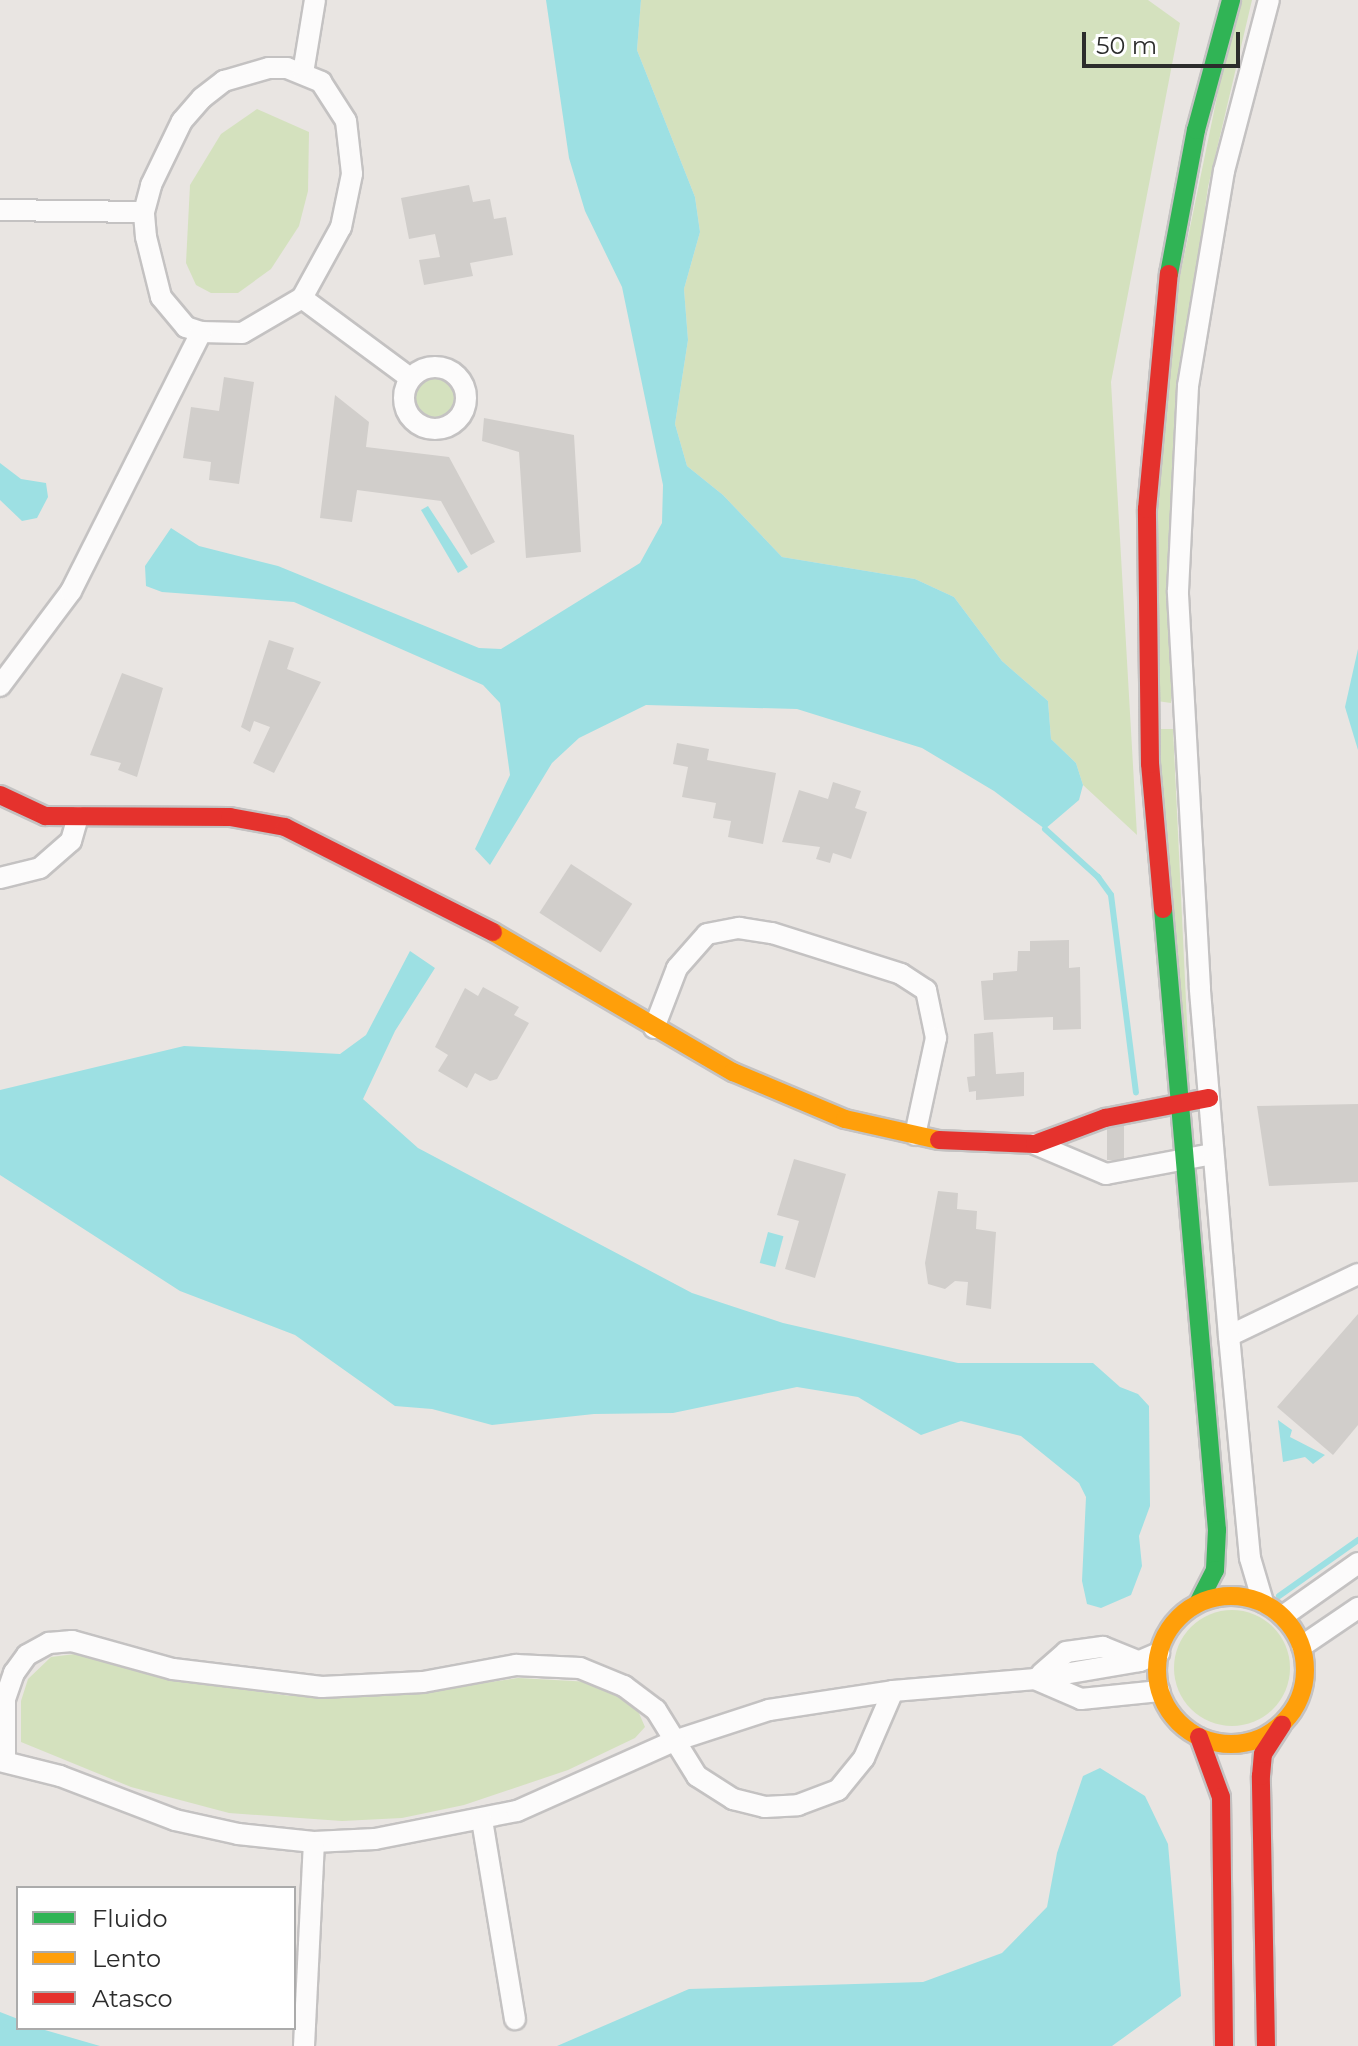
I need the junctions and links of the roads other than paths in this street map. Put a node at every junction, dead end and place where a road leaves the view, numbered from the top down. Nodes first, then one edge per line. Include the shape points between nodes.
1 (315, 0) edge
2 (1231, 0) edge
3 (1269, 0) edge
4 (303, 73) junction
5 (0, 210) edge
6 (144, 212) junction
7 (302, 298) junction
8 (201, 332) junction
9 (410, 378) dead end
10 (0, 686) edge
11 (0, 795) edge
12 (78, 817) junction
13 (0, 878) edge
14 (654, 1028) junction
15 (1209, 1098) junction
16 (1180, 1100) junction
17 (915, 1135) junction
18 (1035, 1144) junction
19 (1213, 1154) junction
20 (1186, 1163) junction
21 (1358, 1274) edge
22 (1229, 1336) junction
23 (1358, 1563) edge
24 (1199, 1602) junction
25 (1263, 1602) junction
26 (1358, 1608) edge
27 (1283, 1616) junction
28 (1302, 1646) junction
29 (1149, 1657) junction
30 (1035, 1679) junction
31 (893, 1691) junction
32 (1160, 1691) junction
33 (1283, 1723) junction
34 (1199, 1737) junction
35 (674, 1741) junction
36 (2, 1761) edge
37 (482, 1820) junction
38 (314, 1842) junction
39 (515, 2019) dead end
40 (304, 2046) edge
41 (1224, 2046) edge
42 (1266, 2046) edge

1 - 4 street
2 - 16 street via 1196,130 1162,309 1147,509 1150,764
3 - 15 street via 1224,171 1188,386 1178,591
4 - 6 street via 287,68 247,71 202,98 165,152
4 - 7 street via 333,96 346,121 352,174 341,227
5 - 6 street
6 - 8 street via 161,297 186,327
7 - 8 street via 242,333
7 - 9 street
8 - 10 street via 71,591
11 - 12 street via 45,816
12 - 13 street via 71,841 40,868
12 - 14 street via 230,817 285,827 497,934
14 - 17 street via 733,1072 845,1119
14 - 17 street via 677,968 707,934 739,928 772,933 901,974 926,990 936,1038
15 - 16 street
15 - 19 street
16 - 18 street via 1105,1118
16 - 20 street
17 - 18 street
18 - 20 street via 1106,1174
19 - 20 street
19 - 22 street
20 - 24 street via 1217,1530 1215,1570
21 - 22 street
22 - 25 street via 1250,1558
23 - 27 street
24 - 25 street via 1242,1595
24 - 29 street via 1181,1615
25 - 27 street
26 - 28 street
27 - 28 street
28 - 33 street via 1302,1693
29 - 30 street via 1103,1647 1066,1652
29 - 32 street
30 - 31 street
30 - 32 street via 1081,1699
31 - 35 street via 769,1710
31 - 35 street via 864,1758 838,1790 798,1805 765,1807 733,1799 697,1776
32 - 34 street via 1182,1725
33 - 34 street via 1243,1743
33 - 42 street via 1263,1754 1261,1776
34 - 41 street via 1221,1797
35 - 36 street via 656,1710 624,1686 580,1668 516,1665 423,1682 322,1687 173,1669 72,1641 49,1643 27,1655 14,1673 5,1699
35 - 37 street via 517,1811
36 - 38 street via 60,1776 175,1820
37 - 38 street via 375,1839
37 - 39 street
38 - 40 street

